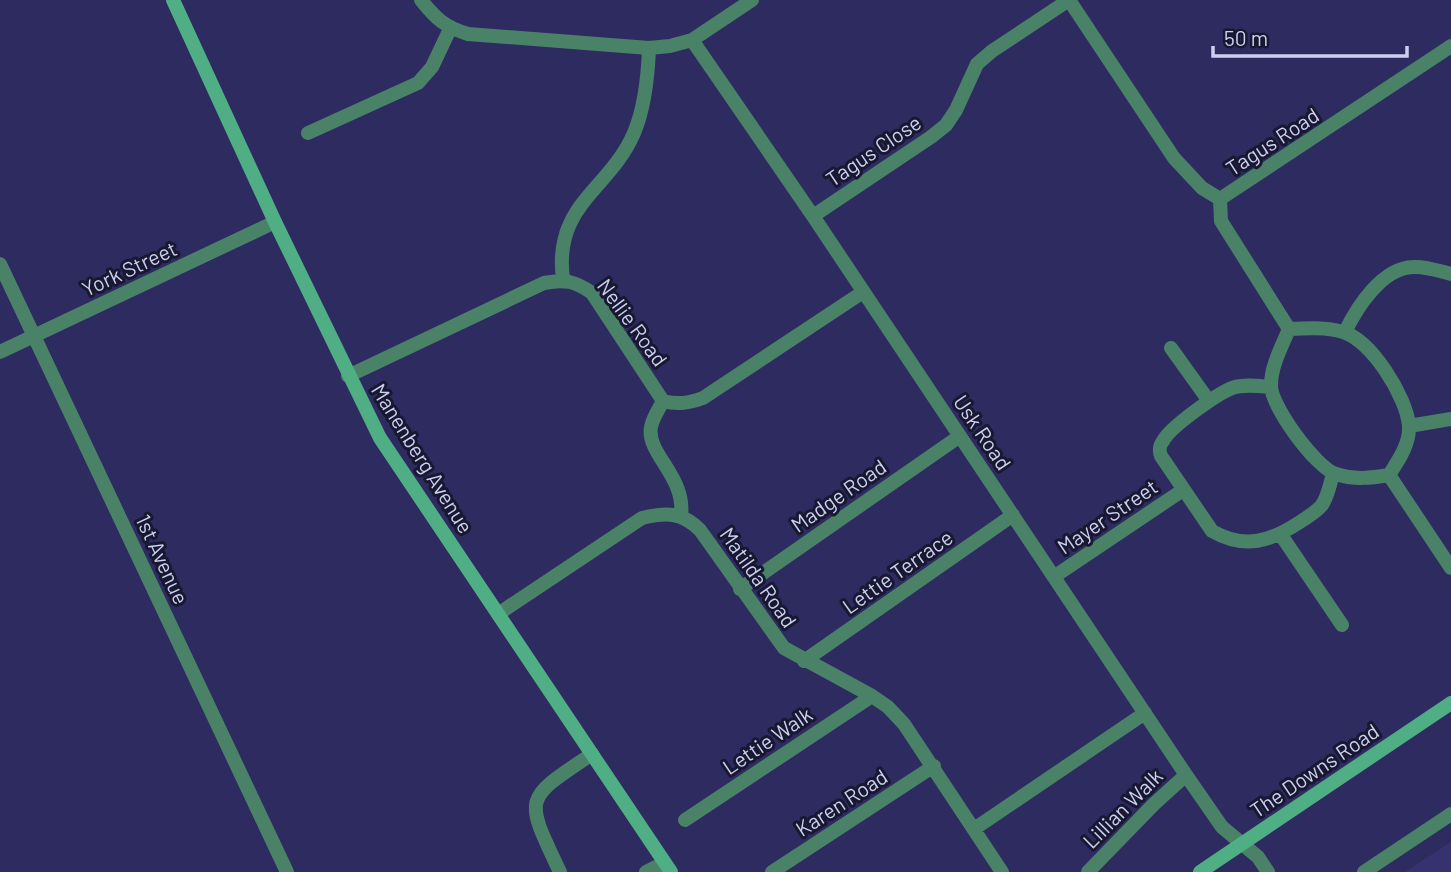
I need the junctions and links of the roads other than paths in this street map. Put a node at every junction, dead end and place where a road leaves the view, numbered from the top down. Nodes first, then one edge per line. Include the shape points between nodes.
1 (173, 0) edge
2 (421, 0) edge
3 (752, 0) edge
4 (1069, 0) edge
5 (450, 29) junction
6 (692, 40) junction
7 (1451, 46) edge
8 (649, 48) junction
9 (308, 133) dead end
10 (1220, 199) junction
11 (813, 216) junction
12 (275, 222) junction
13 (0, 264) edge
14 (1451, 274) edge
15 (563, 279) junction
16 (863, 292) junction
17 (1289, 328) junction
18 (1345, 332) junction
19 (34, 335) junction
20 (1171, 348) dead end
21 (0, 352) edge
22 (348, 376) junction
23 (1270, 387) junction
24 (663, 401) junction
25 (1209, 401) junction
26 (1451, 419) edge
27 (1409, 426) junction
28 (960, 436) junction
29 (1333, 474) junction
30 (1389, 475) junction
31 (1183, 490) junction
32 (1013, 515) junction
33 (681, 516) junction
34 (1281, 535) junction
35 (1451, 568) edge
36 (1055, 576) junction
37 (740, 589) junction
38 (498, 614) junction
39 (1342, 625) dead end
40 (804, 661) junction
41 (872, 696) junction
42 (1451, 703) edge
43 (1145, 713) junction
44 (592, 754) junction
45 (934, 766) junction
46 (1186, 775) junction
47 (1451, 814) edge
48 (685, 820) dead end
49 (974, 829) junction
50 (1243, 843) junction
51 (668, 867) edge
52 (288, 872) edge
53 (560, 872) edge
54 (646, 872) edge
55 (772, 872) edge
56 (1002, 872) edge
57 (1088, 872) edge
58 (1200, 872) edge
59 (1268, 872) edge
60 (1364, 872) edge

1 - 12 street, Manenberg Avenue
2 - 5 street
3 - 6 street
4 - 10 street, Tagus Road via 1174,158 1202,188
4 - 11 street, Tagus Close via 977,64 946,125
5 - 8 street
5 - 9 street via 432,67 418,83
6 - 8 street
6 - 11 street, Usk Road
7 - 10 street, Tagus Road
8 - 15 street via 634,134 568,228 561,244
10 - 17 street via 1222,221
11 - 16 street, Usk Road
12 - 19 street, York Street
12 - 22 street, Manenberg Avenue
13 - 19 street, 1st Avenue
14 - 18 street via 1420,267 1404,269 1370,293
15 - 22 street, Nellie Road via 544,283
15 - 24 street, Nellie Road via 592,293
16 - 24 street via 703,398 690,403
16 - 28 street, Usk Road
17 - 18 street
17 - 23 street
18 - 27 street via 1376,357 1395,388
19 - 21 street, York Street
19 - 52 street, 1st Avenue
20 - 25 street
22 - 38 street, Manenberg Avenue via 380,438
23 - 25 street via 1231,388
23 - 29 street via 1286,422 1308,453
24 - 33 street via 650,439 681,494
25 - 31 street via 1161,443 1161,456
26 - 27 street
27 - 30 street via 1403,453
28 - 32 street, Usk Road
28 - 37 street, Madge Road
29 - 30 street via 1361,479
29 - 34 street via 1322,505
30 - 35 street
31 - 34 street via 1212,531 1221,536 1252,542
31 - 36 street, Mayer Street
32 - 36 street, Usk Road
32 - 40 street, Lettie Terrace
33 - 37 street, Matilda Road via 700,530
33 - 38 street via 664,513 642,518
34 - 39 street
36 - 43 street, Usk Road
37 - 40 street, Matilda Road via 784,648
38 - 44 street, Manenberg Avenue
40 - 41 street, Matilda Road
41 - 45 street, Matilda Road via 904,724
41 - 48 street, Lettie Walk
42 - 50 street, The Downs Road
43 - 46 street, Usk Road
43 - 49 street
44 - 51 street, Manenberg Avenue
44 - 53 street via 546,786 534,807
45 - 49 street, Matilda Road
45 - 55 street, Karen Road
46 - 50 street, Usk Road via 1223,827
46 - 57 street, Lillian Walk
47 - 60 street
49 - 56 street, Matilda Road
50 - 58 street, The Downs Road
50 - 59 street, Usk Road
51 - 54 street

